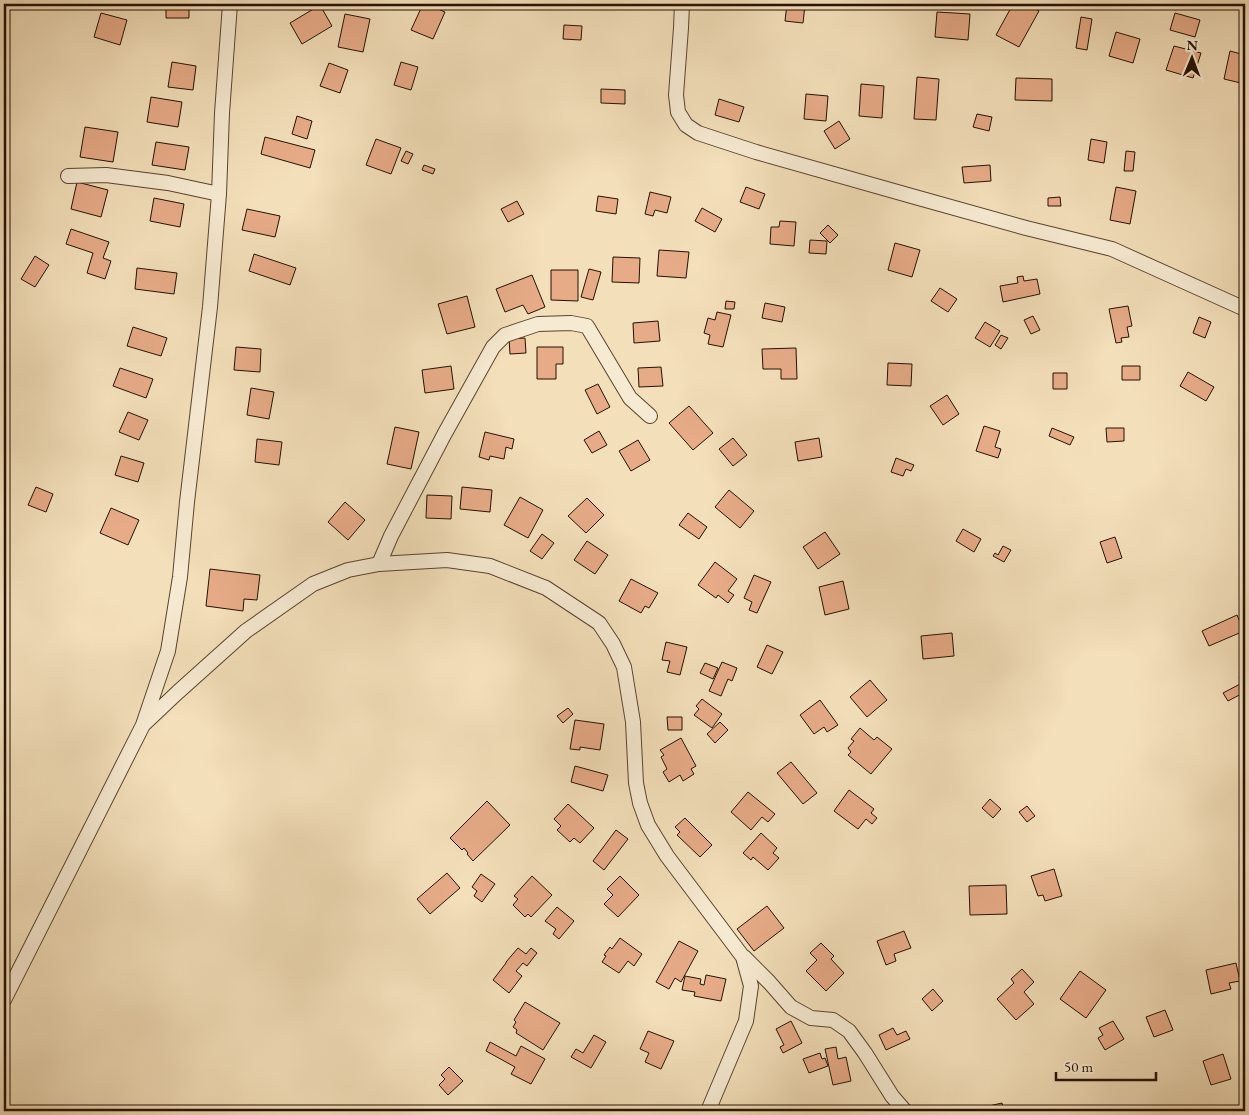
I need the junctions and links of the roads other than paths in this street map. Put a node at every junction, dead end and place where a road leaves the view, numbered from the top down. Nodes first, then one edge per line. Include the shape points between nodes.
1 (230, 4) edge
2 (682, 4) edge
3 (68, 176) dead end
4 (219, 194) junction
5 (1245, 309) edge
6 (650, 416) dead end
7 (379, 564) junction
8 (143, 725) junction
9 (743, 957) junction
10 (4, 1000) edge
11 (708, 1111) edge
12 (905, 1111) edge

1 - 4 street
2 - 5 street via 676,95 678,112 686,125 698,132 756,152 1112,249
3 - 4 street via 106,175
4 - 8 street via 180,577 168,651
6 - 7 street via 630,398 587,326 538,324 504,335 493,347 472,384 390,536
7 - 8 street via 348,570 313,584 246,632
7 - 9 street via 447,560 490,566 546,588 599,623 624,667 633,722 636,783 648,825
8 - 10 street
9 - 11 street via 751,986 746,1021
9 - 12 street via 791,1007 811,1018 833,1020 849,1030

